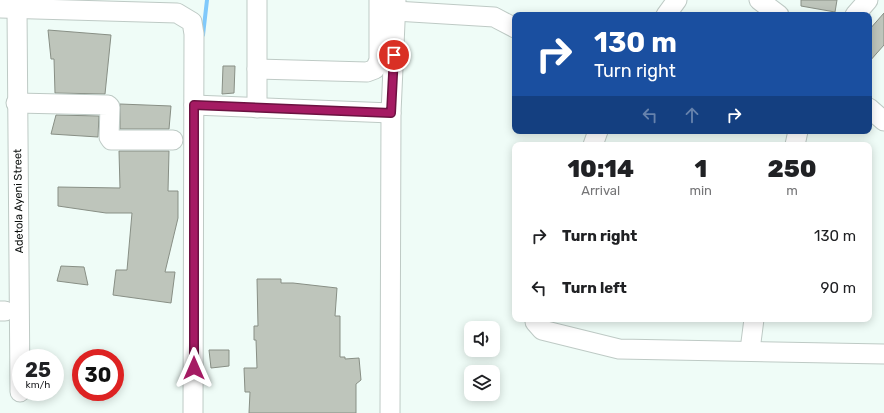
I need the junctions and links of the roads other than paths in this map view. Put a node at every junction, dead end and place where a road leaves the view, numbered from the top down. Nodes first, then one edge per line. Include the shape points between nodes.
1 (257, 0) edge
2 (379, 0) edge
3 (677, 0) edge
4 (759, 0) edge
5 (868, 0) edge
6 (396, 5) edge
7 (8, 9) edge
8 (668, 12) edge
9 (775, 12) edge
10 (858, 12) edge
11 (512, 26) edge
12 (257, 69) junction
13 (16, 103) junction
14 (194, 105) junction
15 (257, 108) junction
16 (872, 111) edge
17 (391, 113) junction
18 (884, 121) edge
19 (173, 140) dead end
20 (535, 322) edge
21 (754, 322) edge
22 (19, 349) edge
23 (750, 350) junction
24 (884, 354) edge
25 (194, 413) edge
26 (390, 413) edge

1 - 12 street
2 - 12 street via 379,60 375,69 367,72
3 - 8 street
4 - 9 street
5 - 10 street
6 - 11 street via 494,17
6 - 17 street
7 - 13 street, Adetola Ayeni Street
7 - 14 street via 177,13 192,22
12 - 15 street
13 - 19 street via 108,105 111,140
13 - 22 street, Adetola Ayeni Street
14 - 15 street
14 - 25 street
15 - 17 street
16 - 18 street
17 - 26 street
20 - 23 street via 542,330 618,349
21 - 23 street
23 - 24 street

